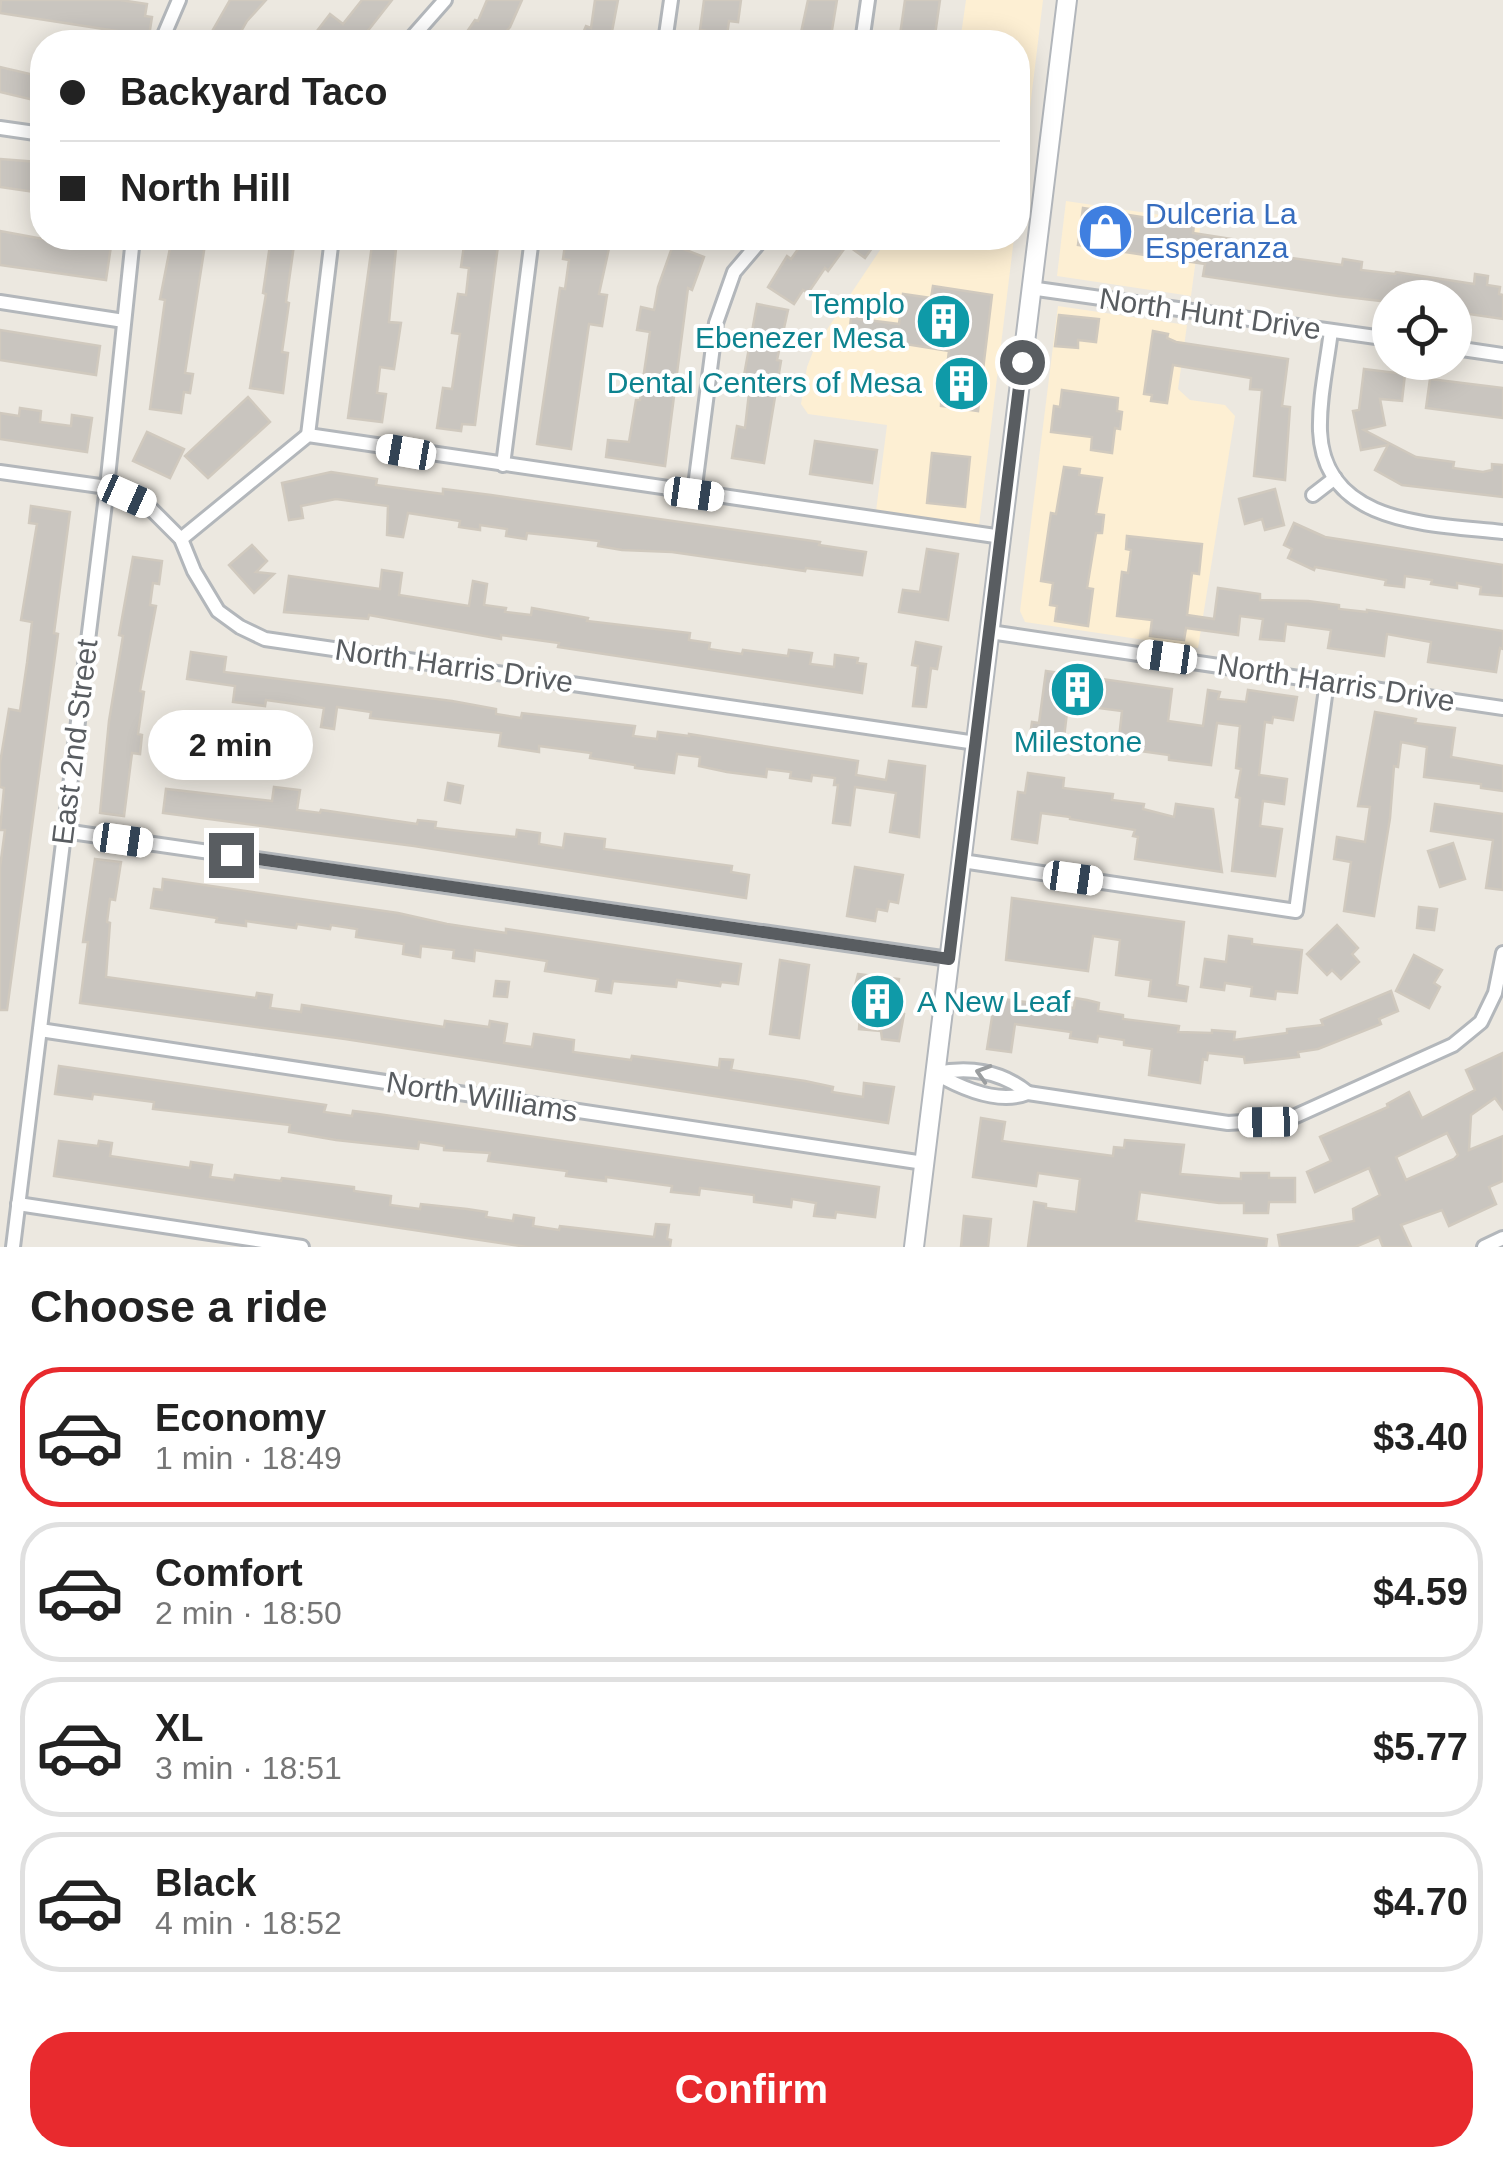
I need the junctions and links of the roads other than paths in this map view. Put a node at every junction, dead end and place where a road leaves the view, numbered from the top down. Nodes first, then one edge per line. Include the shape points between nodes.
1 (179, 0) edge
2 (445, 0) edge
3 (672, 0) edge
4 (868, 0) edge
5 (1066, 0) edge
6 (166, 30) edge
7 (419, 30) edge
8 (666, 30) edge
9 (864, 30) edge
10 (0, 128) edge
11 (30, 132) edge
12 (132, 250) edge
13 (331, 250) edge
14 (530, 250) edge
15 (753, 250) edge
16 (1030, 288) junction
17 (0, 302) edge
18 (124, 321) junction
19 (1331, 330) junction
20 (1372, 336) edge
21 (1472, 350) edge
22 (1503, 355) edge
23 (308, 435) junction
24 (503, 465) junction
25 (0, 472) edge
26 (1335, 478) junction
27 (107, 487) junction
28 (694, 494) junction
29 (1313, 495) dead end
30 (1503, 532) edge
31 (1002, 537) junction
32 (181, 539) junction
33 (990, 632) junction
34 (1328, 682) junction
35 (1503, 708) edge
36 (976, 743) junction
37 (64, 831) junction
38 (962, 861) junction
39 (1503, 952) edge
40 (949, 959) junction
41 (40, 1030) junction
42 (935, 1072) junction
43 (1028, 1093) junction
44 (924, 1163) junction
45 (18, 1204) junction
46 (1503, 1238) edge
47 (13, 1247) edge
48 (302, 1247) edge
49 (914, 1247) edge
50 (1484, 1247) edge

1 - 6 street
2 - 7 street
3 - 8 street
4 - 9 street
5 - 16 main road
10 - 11 street
12 - 18 street, East 2nd Street
13 - 23 street
14 - 24 street
15 - 28 street via 734,272 716,323
16 - 19 street, North Hunt Drive
16 - 31 main road
17 - 18 street
18 - 27 street, East 2nd Street
19 - 20 street, North Hunt Drive
19 - 26 street via 1320,436
21 - 22 street
23 - 24 street
23 - 32 street
24 - 28 street
25 - 27 street, North Harris Drive
26 - 29 street
26 - 30 street via 1371,510 1410,522
27 - 32 street, North Harris Drive via 148,506
27 - 37 street, East 2nd Street
28 - 31 street
31 - 33 main road
32 - 36 street, North Harris Drive via 218,611 265,638
33 - 34 street, North Harris Drive
33 - 36 main road
34 - 35 street, North Harris Drive
34 - 38 street via 1296,911
36 - 38 main road
37 - 40 street
37 - 41 street, East 2nd Street
38 - 40 main road
39 - 43 street via 1496,992 1480,1022 1452,1045 1289,1118 1228,1123
40 - 42 main road
41 - 44 street, North Williams
41 - 45 street, East 2nd Street
43 -> 42 street via 966,1067
42 - 43 street via 962,1089 1014,1098
42 - 44 main road
44 - 49 main road
45 - 47 street, East 2nd Street
45 - 48 street
46 - 50 street

